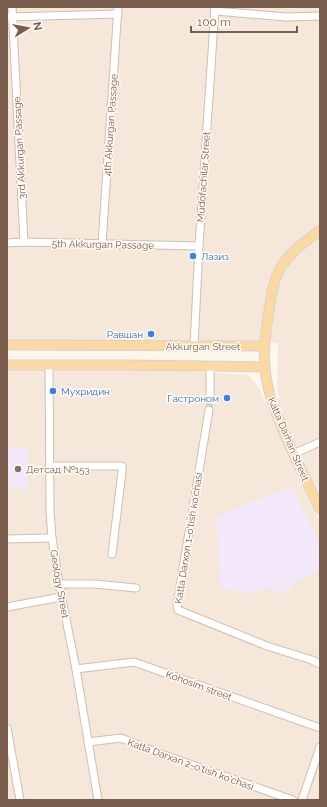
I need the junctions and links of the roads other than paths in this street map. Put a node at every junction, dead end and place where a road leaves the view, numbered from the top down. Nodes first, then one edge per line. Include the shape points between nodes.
1 (12, 7) edge
2 (215, 9) edge
3 (118, 11) edge
4 (320, 16) edge
5 (10, 17) edge
6 (320, 230) edge
7 (24, 242) junction
8 (7, 243) edge
9 (102, 244) junction
10 (199, 246) junction
11 (7, 345) edge
12 (194, 346) junction
13 (264, 346) junction
14 (7, 365) edge
15 (49, 365) junction
16 (210, 366) junction
17 (265, 367) junction
18 (210, 397) tunnel mouth
19 (209, 410) tunnel mouth
20 (320, 442) edge
21 (293, 454) junction
22 (50, 466) junction
23 (320, 509) edge
24 (52, 538) junction
25 (7, 539) edge
26 (112, 554) dead end
27 (59, 584) junction
28 (136, 588) dead end
29 (61, 597) junction
30 (7, 607) edge
31 (320, 664) edge
32 (76, 669) junction
33 (7, 728) edge
34 (320, 728) edge
35 (88, 742) junction
36 (320, 747) edge
37 (20, 800) edge
38 (98, 800) edge
39 (293, 800) edge
40 (302, 800) edge

1 - 5 street, 3rd Akkurgan Passage
2 - 4 street via 286,18
2 - 10 street, Mudofachilar Street
3 - 5 street
3 - 9 street, 4th Akkurgan Passage
5 - 7 street, 3rd Akkurgan Passage
6 - 13 main road via 292,254 278,272
7 - 8 street, 5th Akkurgan Passage
7 - 9 street, 5th Akkurgan Passage
9 - 10 street, 5th Akkurgan Passage
10 - 12 street, Mudofachilar Street
11 - 12 main road, Akkurgan Street
12 - 13 main road, Akkurgan Street
13 - 17 main road, Katta Darhan Street
14 - 15 main road, Akkurgan Street
15 - 16 main road, Akkurgan Street
15 - 22 street, Geology Street
16 - 17 main road, Akkurgan Street
16 - 18 street
17 - 21 main road, Katta Darhan Street via 270,399
19 - 31 street, Katta Darxon 1-o'tish ko'chasi via 178,610 267,646
20 - 21 street
21 - 23 main road, Katta Darhan Street
22 - 24 street, Geology Street
22 - 26 street via 122,466
24 - 25 street
24 - 27 street, Geology Street
27 - 28 street
27 - 29 street, Geology Street
29 - 30 street
29 - 32 street, Geology Street
32 - 34 street, Kohosim street via 134,662
32 - 35 street, Geology Street
33 - 37 street
35 - 38 street, Geology Street
35 - 39 street, Katta Darxan 2-o'tish ko'chasi via 121,738
36 - 40 street

